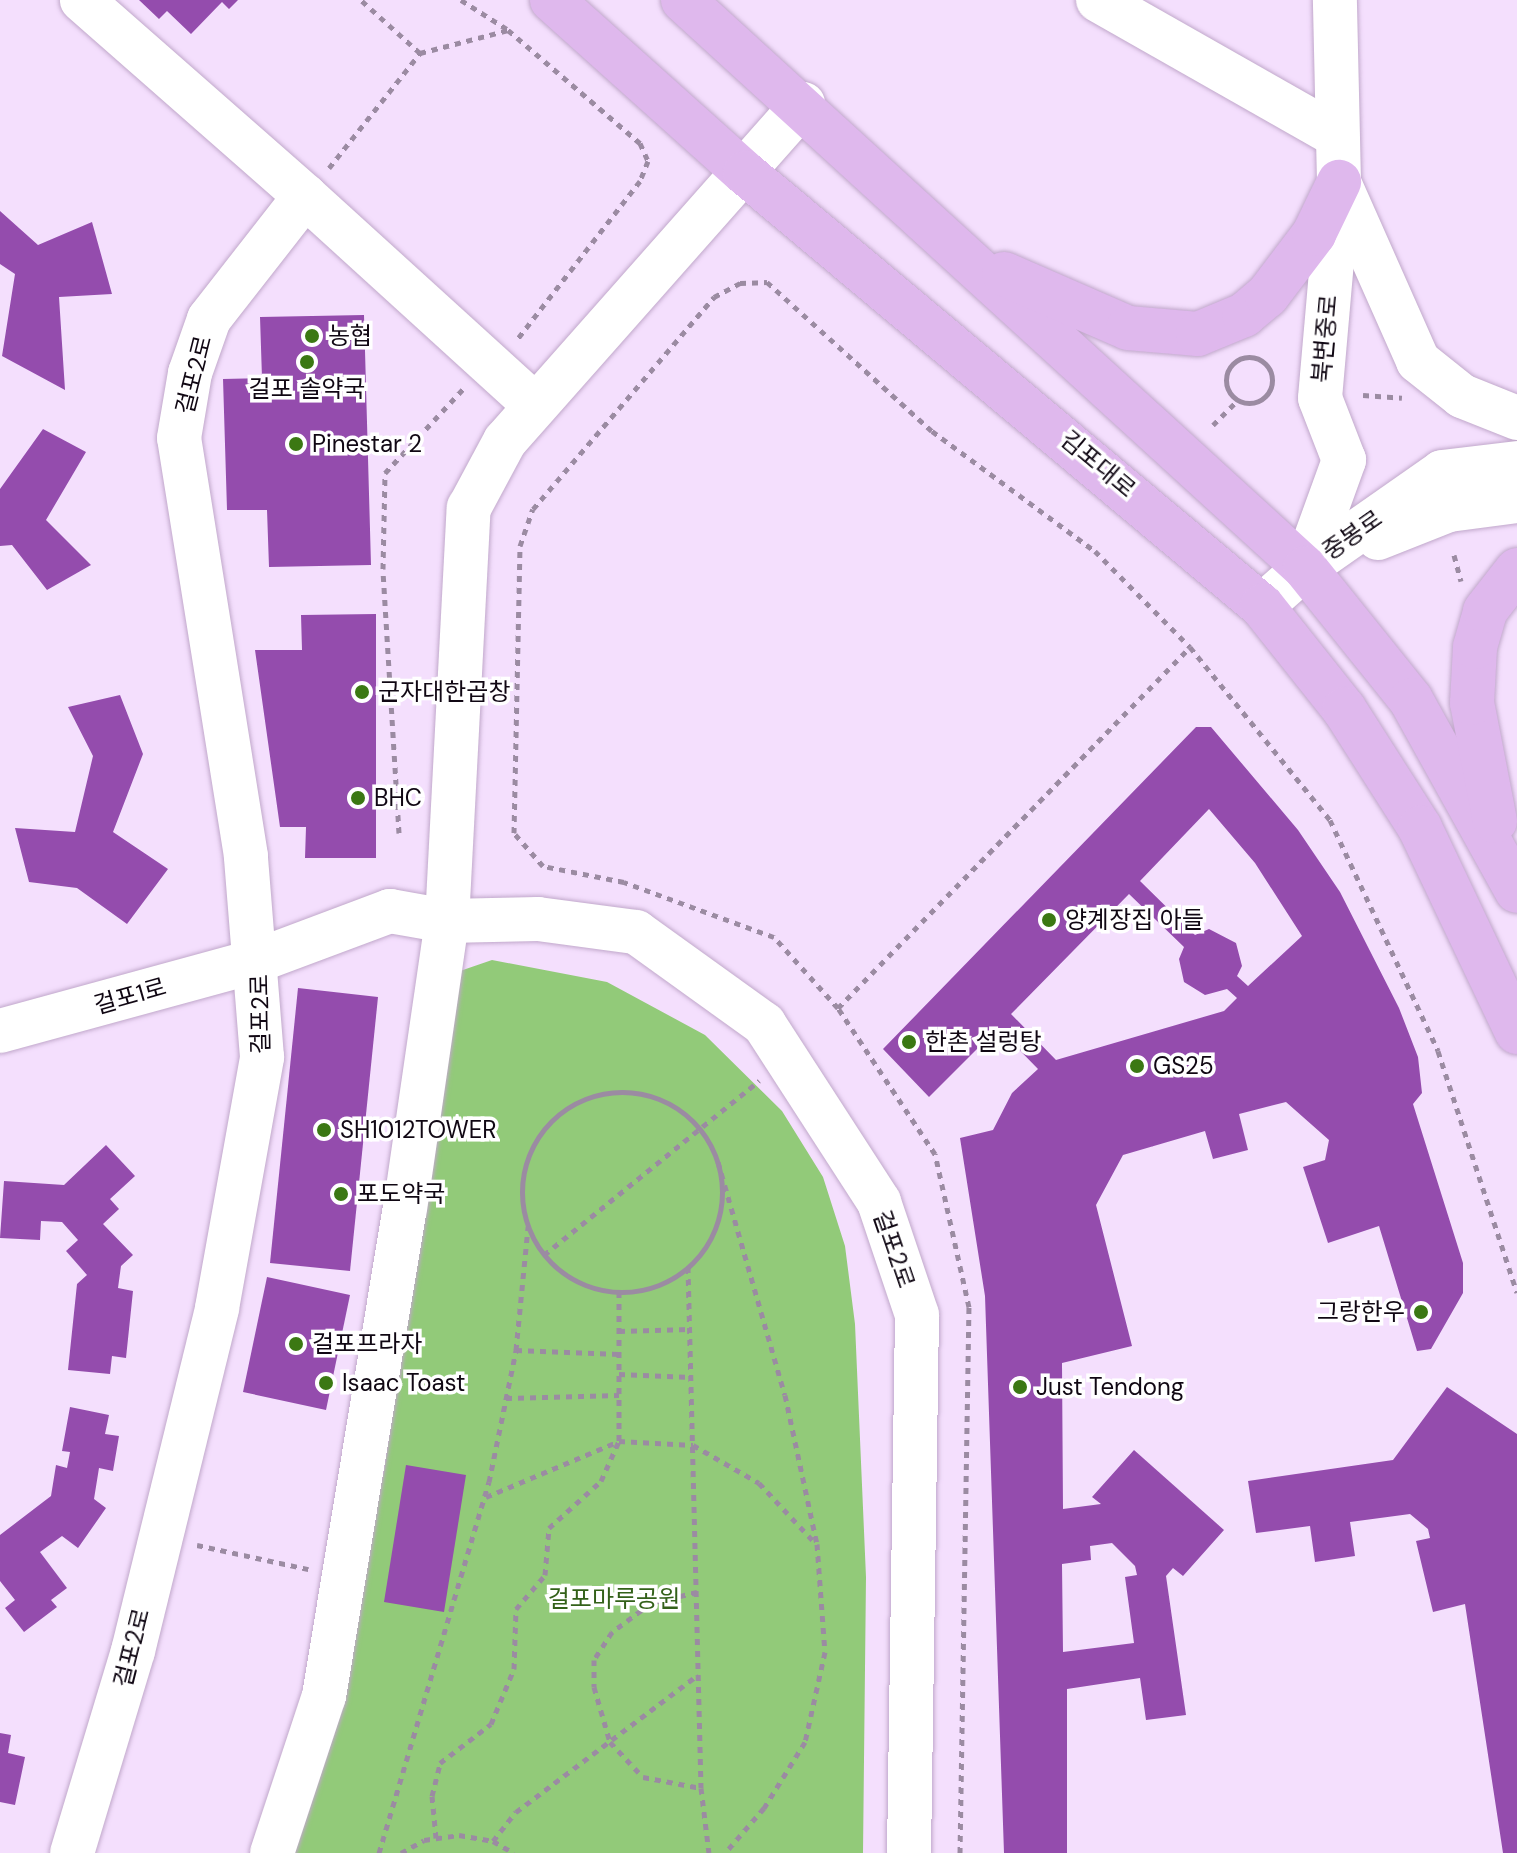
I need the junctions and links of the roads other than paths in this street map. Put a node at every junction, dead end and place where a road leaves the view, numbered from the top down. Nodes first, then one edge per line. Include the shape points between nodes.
1 (82, 0) edge
2 (552, 0) edge
3 (683, 0) edge
4 (1098, 0) edge
5 (1335, 0) edge
6 (803, 104) junction
7 (1337, 136) junction
8 (745, 173) junction
9 (1339, 182) junction
10 (312, 189) junction
11 (966, 256) junction
12 (535, 405) junction
13 (1517, 418) edge
14 (1517, 463) edge
15 (1517, 501) edge
16 (1305, 568) junction
17 (1517, 570) edge
18 (1262, 606) junction
19 (1509, 873) edge
20 (447, 921) junction
21 (259, 960) junction
22 (0, 1031) edge
23 (1517, 1032) edge
24 (72, 1853) edge
25 (272, 1853) edge
26 (909, 1853) edge

1 - 10 street
2 - 8 main road, 김포대로
3 - 6 main road
4 - 7 street
5 - 7 street, 북변중로
6 - 8 street
6 - 11 main road
7 - 9 street, 북변중로
8 - 12 street
8 - 18 main road, 김포대로
9 - 11 main road via 1314,234 1267,296 1244,315 1198,334 1128,328
9 - 13 street via 1418,361 1462,396
9 - 16 street, 북변중로 via 1320,398 1344,460
10 - 12 street
10 - 21 street, 걸포2로 via 209,319 179,438
11 - 16 main road
12 - 20 street via 505,441 469,508
14 - 16 street, 중봉로 via 1442,472
15 - 16 street, 중봉로 via 1449,510
16 - 18 street, 북변중로
16 - 19 main road via 1411,700
17 - 19 main road via 1485,611 1472,703
18 - 23 main road, 김포대로 via 1344,709 1420,828
20 - 21 street, 걸포2로 via 390,911
20 - 25 street via 324,1696
20 - 26 street, 걸포2로 via 538,919 636,932 764,1024 879,1202 917,1315
21 - 22 street, 걸포1로
21 - 24 street, 걸포2로 via 262,1057 249,1153 217,1308 157,1536 133,1651

